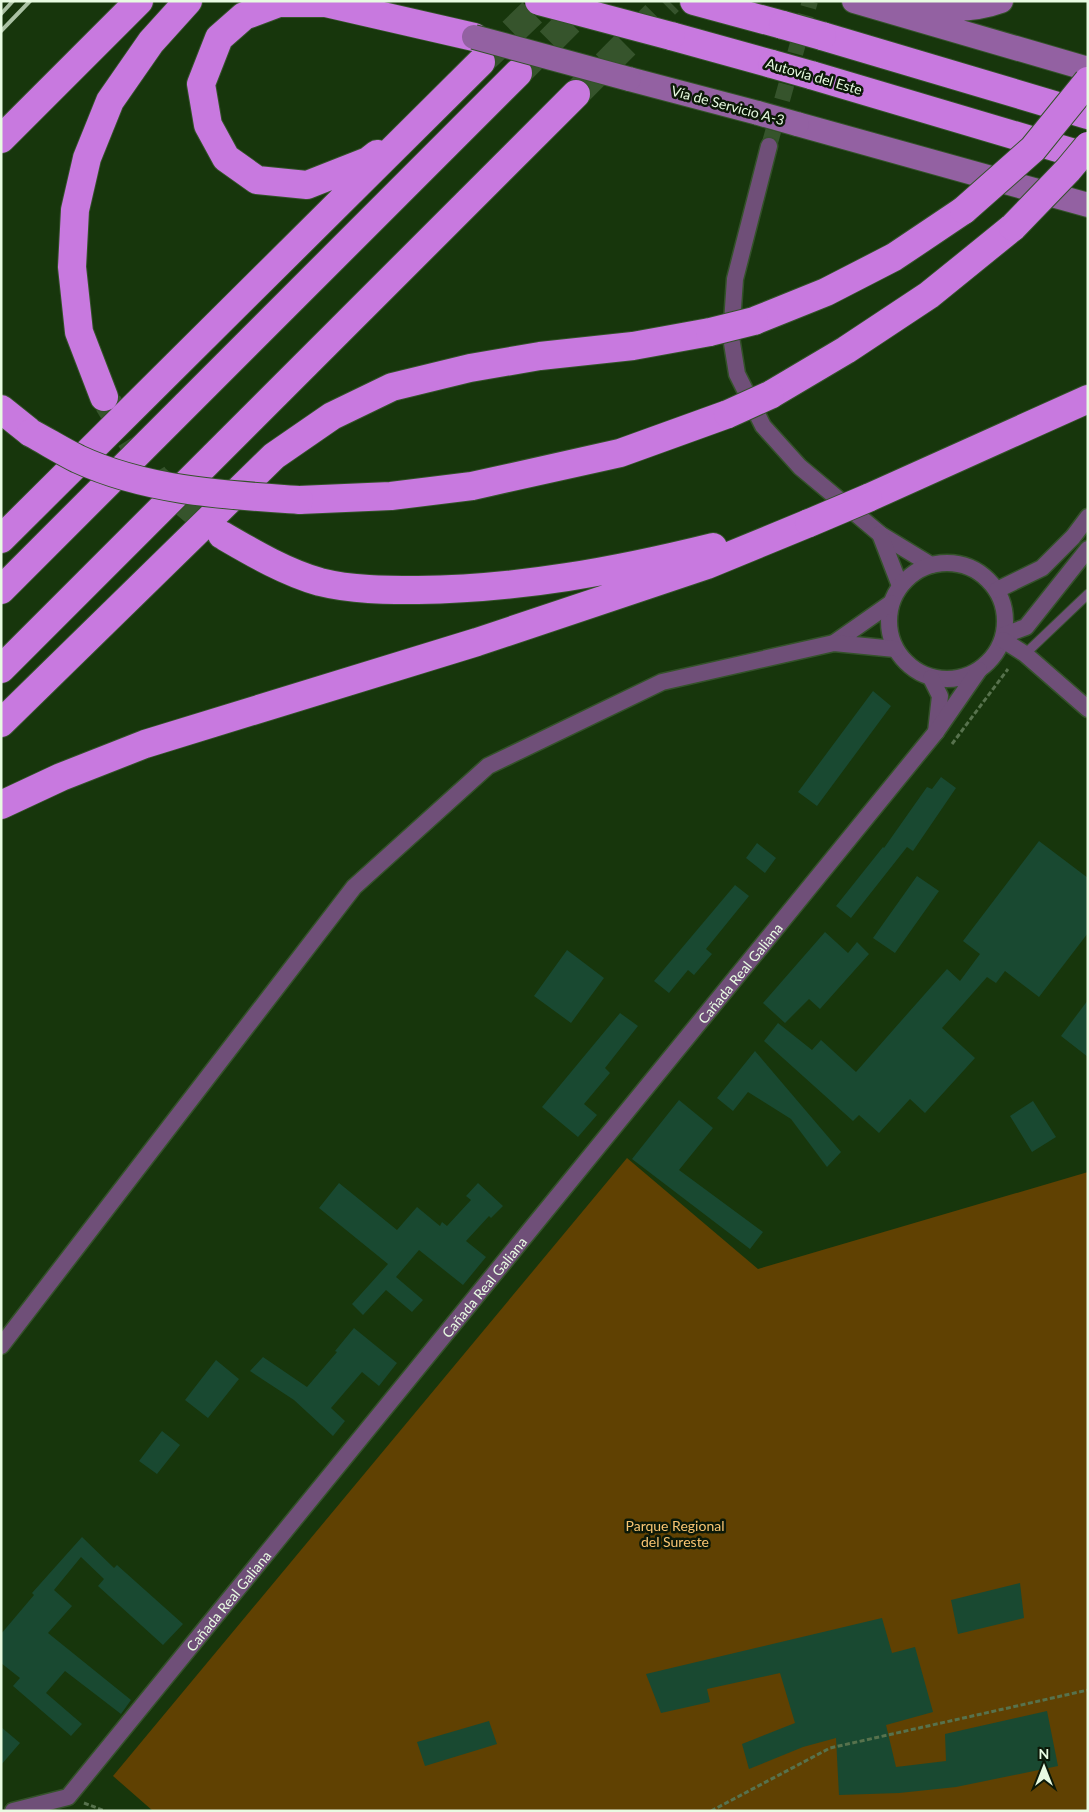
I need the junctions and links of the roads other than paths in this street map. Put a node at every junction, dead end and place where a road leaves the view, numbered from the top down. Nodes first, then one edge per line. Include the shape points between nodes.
1 (139, 1) edge
2 (188, 1) edge
3 (369, 1) edge
4 (539, 1) edge
5 (854, 1) edge
6 (877, 1) edge
7 (1002, 1) edge
8 (699, 2) edge
9 (477, 50) junction
10 (1088, 69) edge
11 (518, 73) tunnel mouth
12 (1088, 81) edge
13 (454, 88) junction
14 (576, 94) tunnel mouth
15 (1088, 115) edge
16 (1, 139) edge
17 (769, 146) tunnel mouth
18 (1088, 146) edge
19 (1088, 157) edge
20 (1086, 205) edge
21 (104, 397) tunnel mouth
22 (1088, 399) edge
23 (1, 409) edge
24 (1088, 516) edge
25 (809, 523) junction
26 (880, 534) junction
27 (222, 535) tunnel mouth
28 (1, 539) edge
29 (1088, 550) edge
30 (931, 565) junction
31 (900, 586) junction
32 (1, 590) edge
33 (997, 590) junction
34 (1088, 594) edge
35 (891, 604) junction
36 (1004, 638) junction
37 (834, 644) junction
38 (895, 649) junction
39 (1025, 654) junction
40 (1, 669) edge
41 (979, 670) junction
42 (931, 678) junction
43 (1088, 710) edge
44 (1, 723) edge
45 (936, 732) junction
46 (1, 805) edge
47 (1, 1346) edge
48 (13, 1811) edge

1 - 16 highway
2 - 21 highway via 151,42 110,102 87,158 75,210 72,266 79,332
3 - 9 main road, Vía de Servicio A-3
4 - 19 highway, Autovía del Este, bridge via 811,75
5 - 10 main road
6 - 7 main road via 935,9 981,8
8 - 15 highway, bridge
9 - 13 highway
9 - 13 highway via 326,3 279,3 244,16 218,38 201,84 208,126 226,158 257,180 307,185 368,161
9 - 20 main road, Vía de Servicio A-3, bridge via 629,79
11 - 32 highway
12 - 44 highway, bridge via 1034,149 964,210 894,257 826,292 754,321 710,332 470,368 392,387 332,416 274,456
13 - 28 highway
14 - 40 highway
17 - 26 street via 735,279 731,337 738,374 763,426 800,467
18 - 23 highway, bridge via 1013,227 929,296 770,395 728,414 620,452 472,486 391,496 299,500 227,495 155,484 78,459 31,433
22 - 25 highway, bridge
24 - 33 street via 1042,568
25 - 27 highway via 600,573 473,589 371,590 320,582 272,564
25 - 46 highway via 707,565 477,642 145,744
26 - 30 street
26 - 31 street
29 - 36 street via 1026,628
30 - 31 street via 914,573
30 - 33 street via 961,564 988,578
31 - 35 street
33 - 36 street via 1004,604
34 - 39 lane
35 - 37 street
35 - 38 street via 889,627
36 - 39 street
36 - 41 street via 991,661
37 - 38 street
37 - 47 street via 662,682 488,766 354,887
38 - 42 street via 917,672
39 - 43 street
41 - 42 street via 964,678
41 - 45 street, Cañada Real Galiana via 962,699
42 - 45 street via 940,696
45 - 48 street, Cañada Real Galiana via 68,1797

